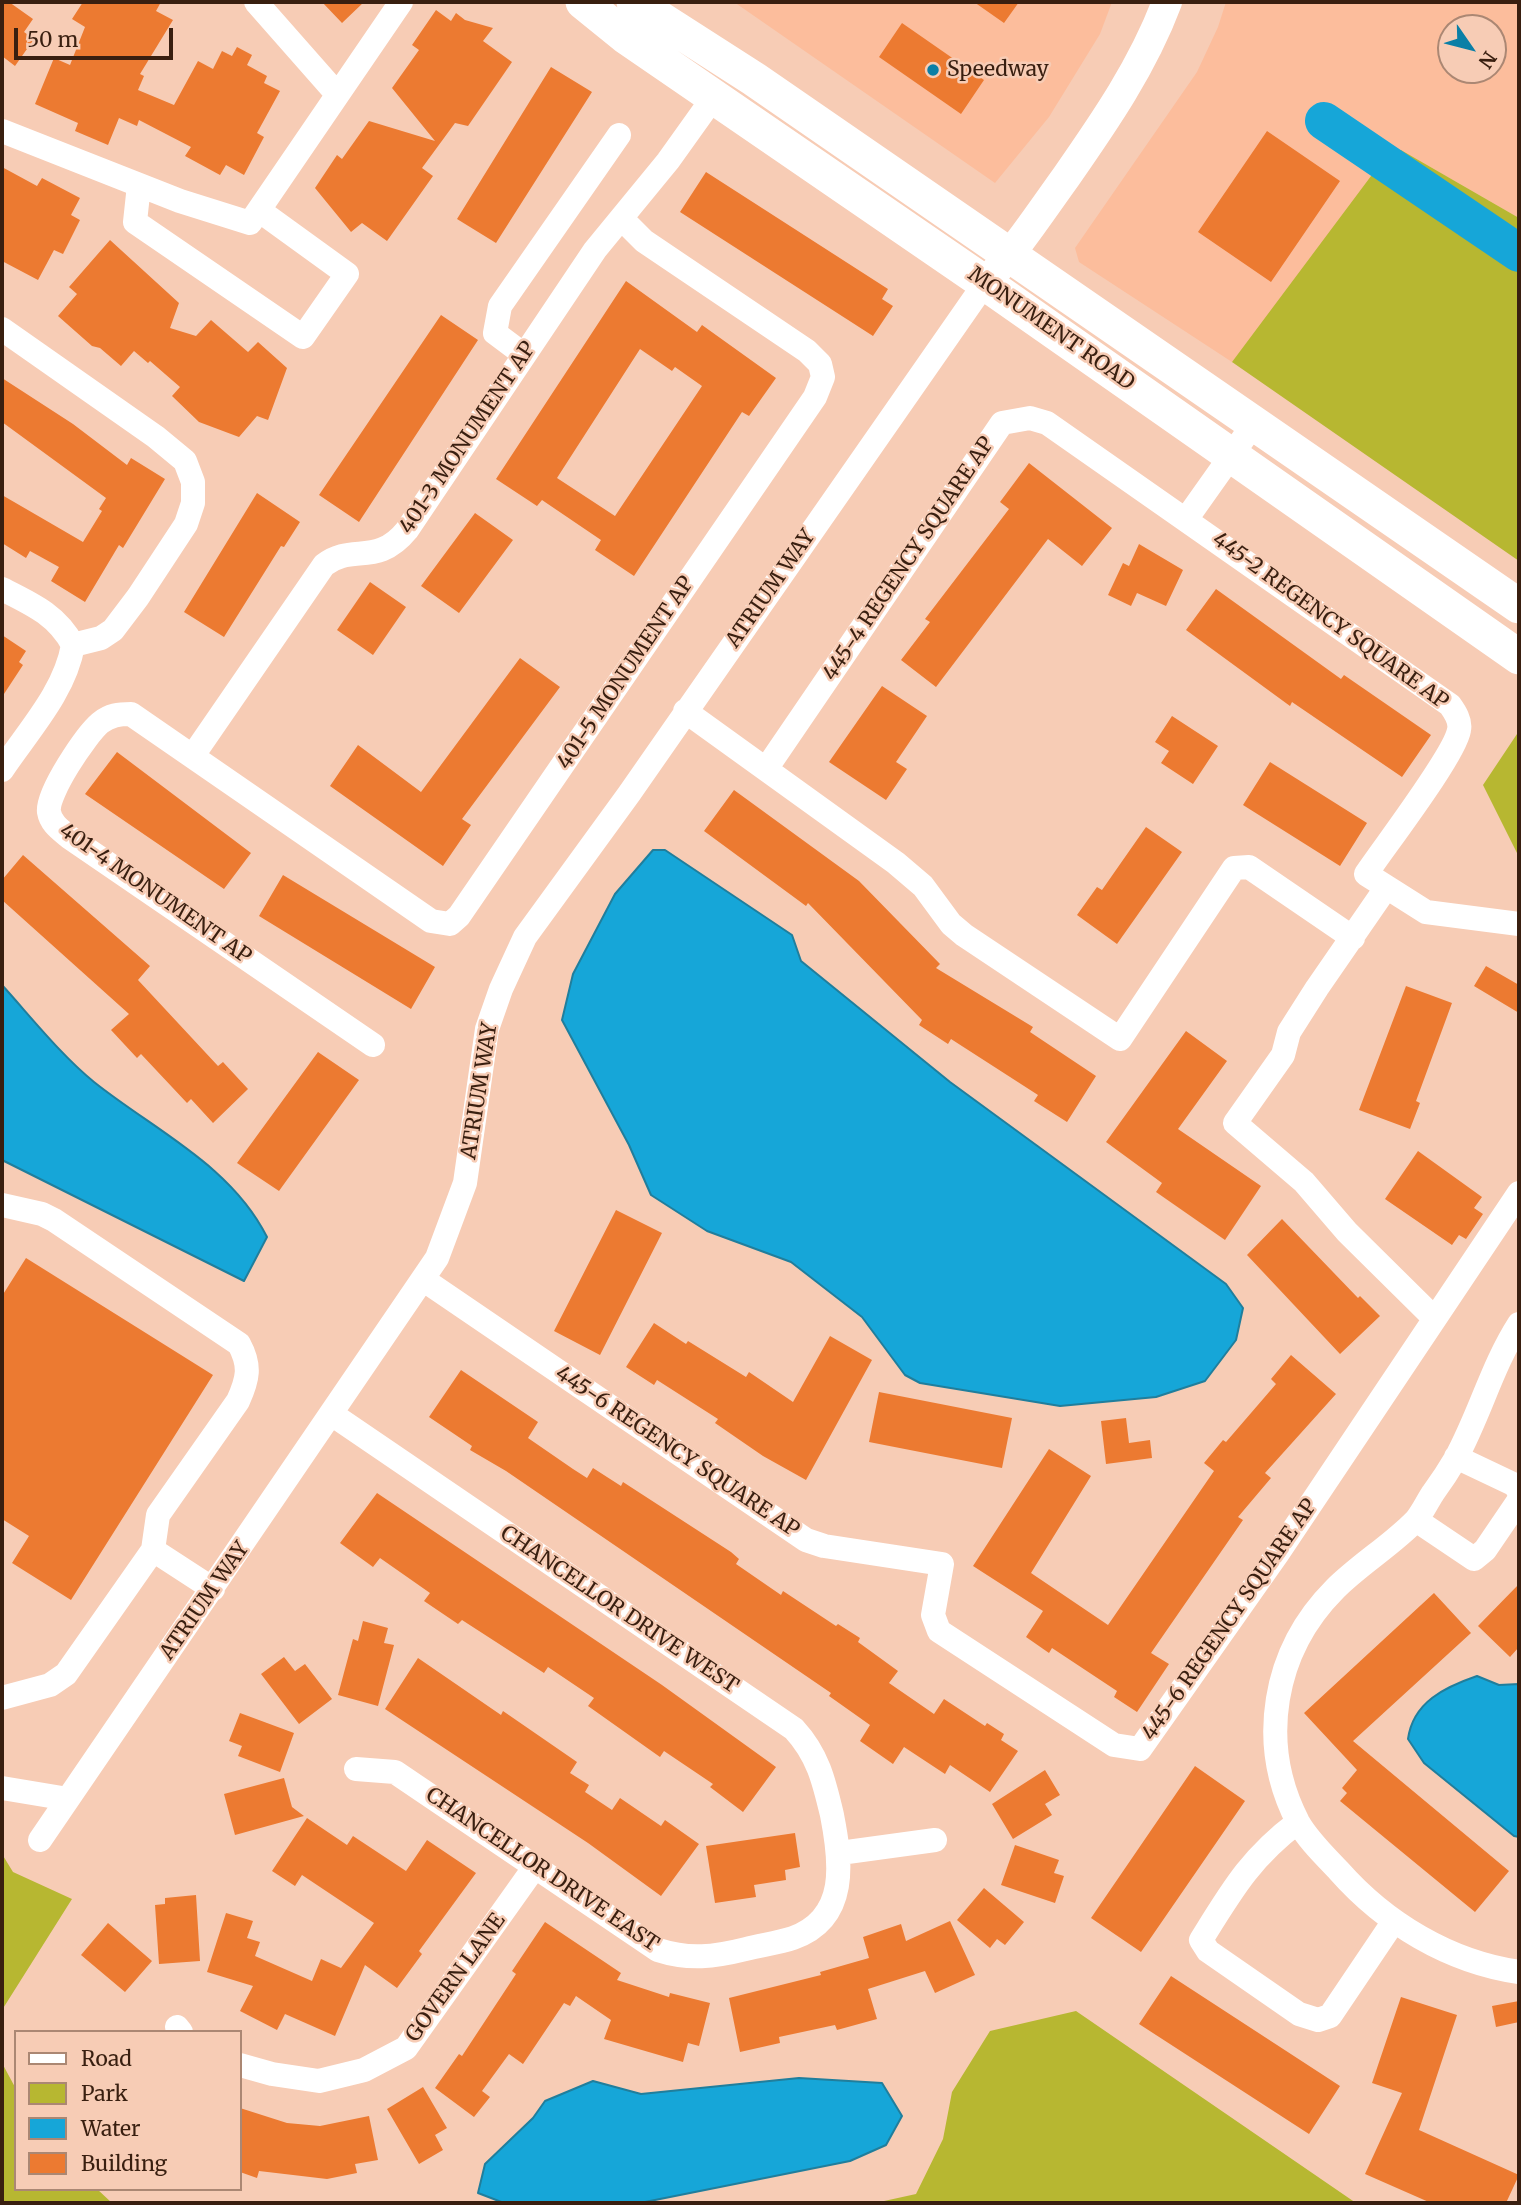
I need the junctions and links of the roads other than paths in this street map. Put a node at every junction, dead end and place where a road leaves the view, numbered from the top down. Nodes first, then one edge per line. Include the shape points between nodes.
1 (257, 2) edge
2 (401, 2) edge
3 (583, 2) edge
4 (634, 2) edge
5 (1167, 2) edge
6 (337, 94) junction
7 (713, 97) junction
8 (2, 131) edge
9 (619, 135) dead end
10 (139, 185) junction
11 (260, 211) junction
12 (622, 219) junction
13 (1011, 256) junction
14 (985, 283) junction
15 (2, 329) edge
16 (523, 354) junction
17 (1255, 422) junction
18 (1231, 454) junction
19 (1187, 518) junction
20 (2, 589) edge
21 (1519, 606) edge
22 (73, 645) junction
23 (1519, 657) edge
24 (685, 711) junction
25 (194, 754) junction
26 (766, 769) junction
27 (2, 770) edge
28 (1386, 888) junction
29 (1519, 924) edge
30 (1353, 938) junction
31 (373, 1045) dead end
32 (1519, 1194) edge
33 (2, 1205) edge
34 (424, 1280) junction
35 (1434, 1318) junction
36 (1519, 1324) edge
37 (333, 1415) junction
38 (1457, 1457) junction
39 (1519, 1492) edge
40 (1519, 1500) edge
41 (1416, 1520) junction
42 (153, 1550) junction
43 (213, 1589) junction
44 (2, 1698) edge
45 (356, 1769) dead end
46 (2, 1788) edge
47 (68, 1799) junction
48 (1298, 1822) junction
49 (40, 1840) dead end
50 (935, 1840) dead end
51 (840, 1853) junction
52 (534, 1868) junction
53 (1394, 1921) junction
54 (1519, 1972) edge
55 (242, 2066) edge

1 - 6 street
2 - 6 street
3 - 7 main road, MONUMENT ROAD
4 - 13 main road, MONUMENT ROAD
5 - 13 street via 1128,84
6 - 11 street
7 - 12 street, 401-3 MONUMENT AP
7 - 14 main road, MONUMENT ROAD
8 - 10 street
9 - 16 street via 500,306 495,333
10 - 11 street via 250,223
10 - 11 street via 135,222 303,337 347,274
12 - 16 street, 401-3 MONUMENT AP
12 - 25 street, 401-5 MONUMENT AP via 644,241 807,351 820,364 824,377 459,916 450,924 430,921
13 - 14 street
13 - 17 main road, MONUMENT ROAD
14 - 18 main road, MONUMENT ROAD
14 - 24 street, ATRIUM WAY
15 - 22 street via 185,461 193,482 186,524 130,608 101,638
16 - 25 street, 401-3 MONUMENT AP via 394,546 376,553 334,557 324,565
17 - 18 street
17 - 21 main road, MONUMENT ROAD
18 - 19 street
18 - 23 main road, MONUMENT ROAD
19 - 26 street, 445-4 REGENCY SQUARE AP via 1047,423 1030,418 1002,423
19 - 28 street, 445-2 REGENCY SQUARE AP via 1450,705 1458,717 1459,730 1449,753 1366,874
20 - 22 street via 44,611 63,627
22 - 27 street via 59,687
24 - 26 street
24 - 34 street, ATRIUM WAY via 546,905 506,978 487,1029 465,1183 450,1228
25 - 31 street, 401-4 MONUMENT AP via 131,713 116,714 99,724 50,797 54,825
26 - 30 street via 896,863 964,935 1120,1039 1234,868 1249,867
28 - 29 street via 1426,912
28 - 30 street
30 - 35 street via 1289,1032 1283,1055 1235,1123 1304,1182
32 - 35 street, 445-6 REGENCY SQUARE AP
33 - 42 street via 54,1220 239,1344 248,1361 247,1382 239,1401 158,1515
34 - 35 street, 445-6 REGENCY SQUARE AP via 806,1541 942,1564 933,1615 939,1631 1114,1745 1140,1749 1278,1553
34 - 37 street, ATRIUM WAY
36 - 38 street via 1481,1397
37 - 43 street, ATRIUM WAY
37 - 51 street, CHANCELLOR DRIVE WEST via 794,1729 818,1761
38 - 39 street via 1515,1485
38 - 41 street
40 - 41 street via 1474,1559
41 - 48 street via 1333,1591 1303,1628 1287,1660 1273,1731 1279,1768
42 - 43 street
42 - 44 street via 66,1674 50,1685
43 - 47 street, ATRIUM WAY
45 - 52 street, CHANCELLOR DRIVE EAST via 395,1772
46 - 47 street
47 - 49 street, ATRIUM WAY
48 - 53 street via 1358,1893
48 - 53 street via 1266,1846 1237,1882 1202,1940 1208,1951 1299,2014 1318,2021 1330,2016
50 - 51 street
51 - 52 street, CHANCELLOR DRIVE EAST via 837,1891 813,1927 794,1938 697,1958 658,1950
52 - 55 street, GOVERN LANE via 406,2048 363,2070 319,2081
53 - 54 street via 1447,1952

